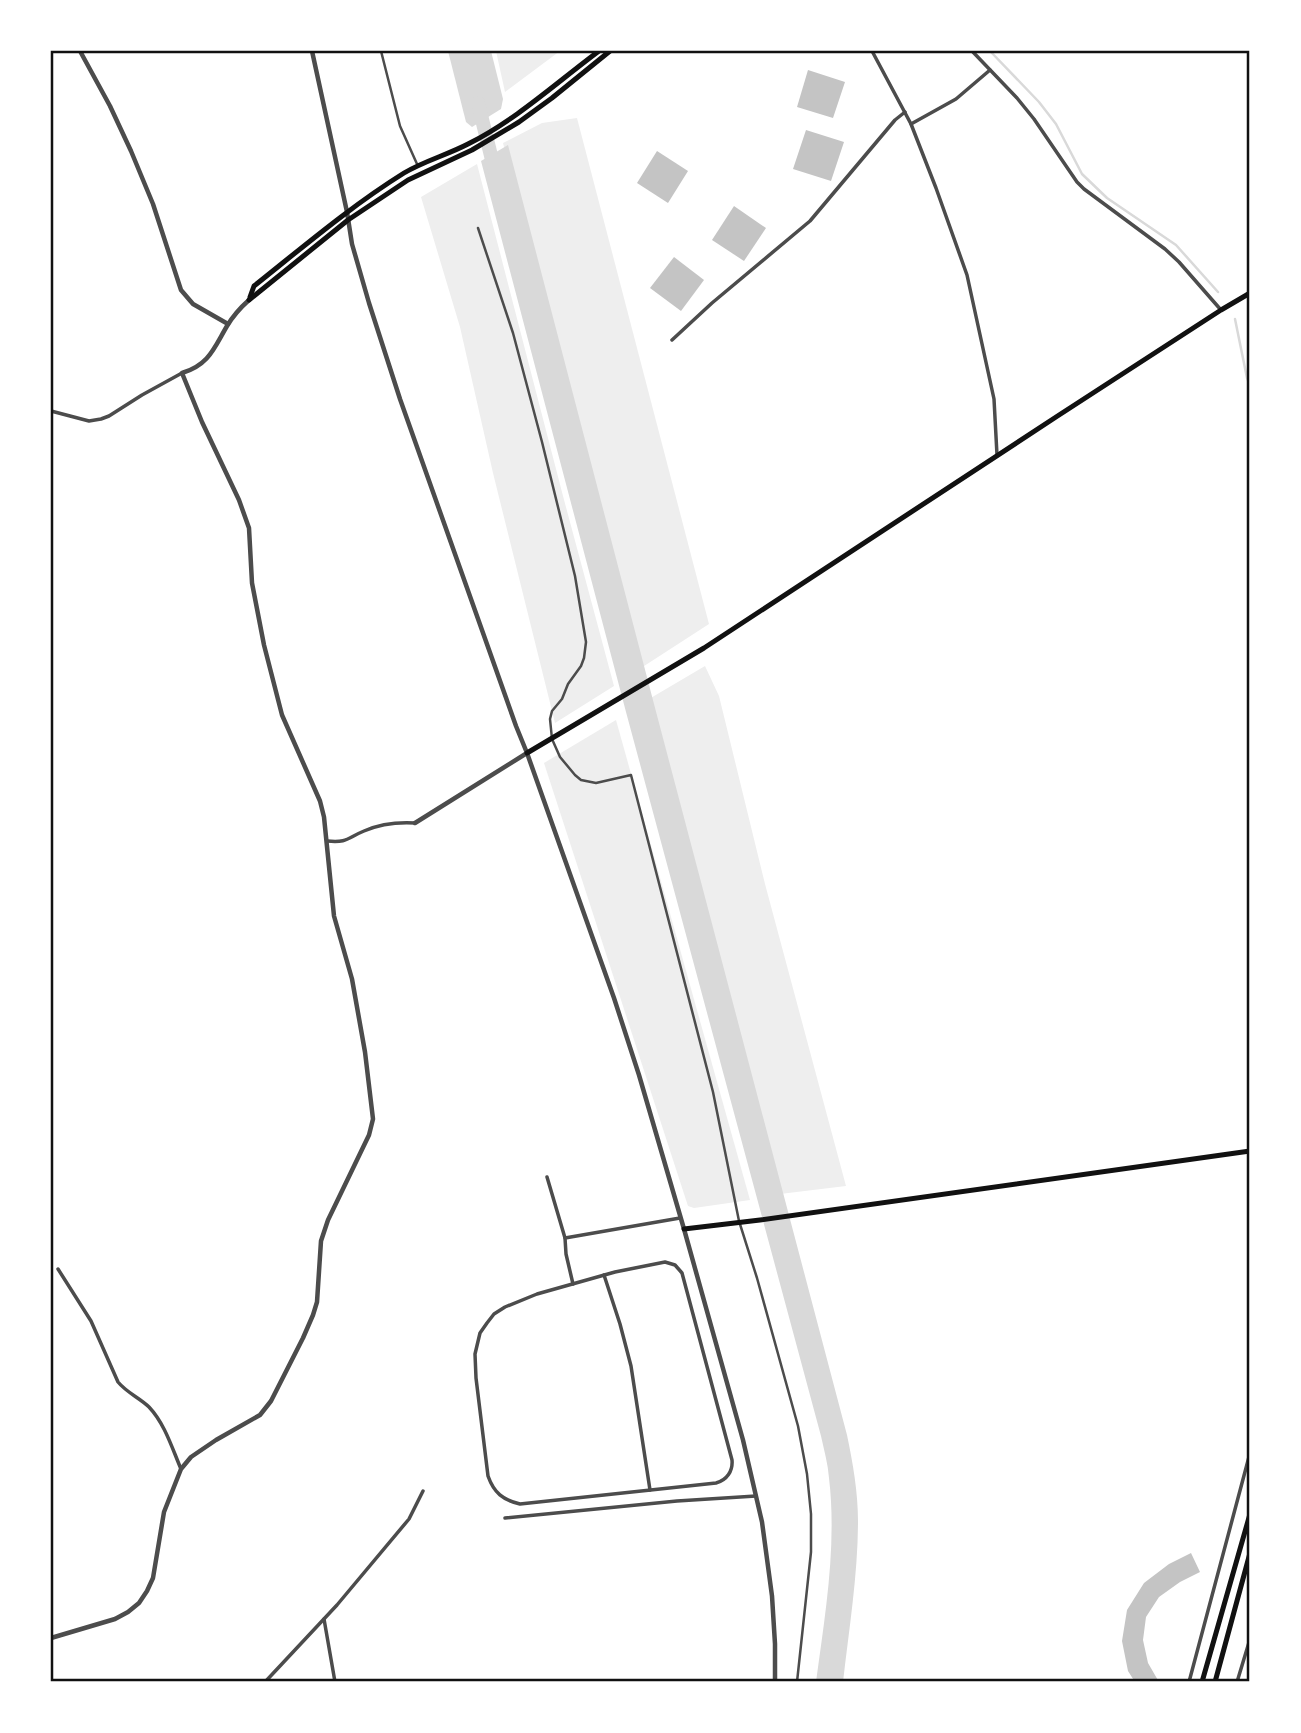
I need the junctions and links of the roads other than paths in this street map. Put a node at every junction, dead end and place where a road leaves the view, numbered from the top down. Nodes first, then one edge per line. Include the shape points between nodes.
1 (80, 51) edge
2 (312, 51) edge
3 (381, 51) edge
4 (610, 51) edge
5 (872, 51) edge
6 (972, 51) edge
7 (594, 52) edge
8 (990, 70) junction
9 (905, 111) junction
10 (517, 119) junction
11 (911, 124) junction
12 (470, 147) junction
13 (418, 166) junction
14 (347, 212) junction
15 (348, 220) junction
16 (478, 228) dead end
17 (1250, 293) edge
18 (249, 300) junction
19 (1221, 310) junction
20 (228, 324) junction
21 (672, 340) dead end
22 (182, 373) junction
23 (51, 411) edge
24 (997, 455) junction
25 (552, 739) junction
26 (527, 753) junction
27 (415, 823) joint
28 (327, 841) junction
29 (1250, 1152) edge
30 (547, 1177) dead end
31 (680, 1218) junction
32 (740, 1222) junction
33 (684, 1229) junction
34 (565, 1238) junction
35 (58, 1269) dead end
36 (604, 1275) junction
37 (573, 1284) junction
38 (1250, 1453) edge
39 (181, 1469) junction
40 (650, 1490) junction
41 (423, 1491) dead end
42 (756, 1496) junction
43 (1250, 1514) edge
44 (505, 1518) dead end
45 (1250, 1553) edge
46 (324, 1619) junction
47 (51, 1638) edge
48 (1250, 1639) edge
49 (265, 1682) edge
50 (335, 1682) edge
51 (775, 1682) edge
52 (797, 1682) edge
53 (1189, 1682) edge
54 (1202, 1682) edge
55 (1215, 1682) edge
56 (1237, 1682) edge

1 - 20 street via 131,151 181,290 193,304
2 - 14 street
3 - 13 street via 400,127
4 - 10 main road via 552,98
5 - 9 street
6 - 8 street
7 - 10 main road
8 - 11 street via 956,99
8 - 19 street via 1017,98 1077,182 1165,249
9 - 11 street
9 - 21 street via 810,221
10 - 12 main road
11 - 24 street via 967,275 994,399
12 - 13 main road
12 - 15 main road via 408,180
13 - 14 main road
14 - 15 street
14 - 18 main road via 254,286
15 - 18 main road
15 - 26 street via 383,347
16 - 25 street via 542,442 586,642 581,666 552,711
17 - 19 main road
18 - 20 street
19 - 24 main road
20 - 22 street via 203,363
22 - 23 street via 101,419 89,421
22 - 28 street via 249,528 252,583 264,645 282,715 320,801
24 - 25 main road via 665,673
25 - 26 main road
25 - 32 street via 560,757 581,780 596,783 631,775 713,1092
26 - 27 street
26 - 31 street via 618,1011
27 - 28 street via 396,822 347,841
28 - 39 street via 334,916 352,979 373,1119 321,1241 313,1315 271,1401 260,1415 191,1457
29 - 32 main road
30 - 34 street
31 - 33 street
31 - 34 street
32 - 33 main road
32 - 52 street via 807,1474 811,1552
33 - 42 street
34 - 37 street
35 - 39 street via 90,1321 118,1382 160,1420
36 - 37 street
36 - 40 street via 631,1366
36 - 40 street via 665,1262 680,1268 732,1460 731,1470 720,1482
37 - 40 street via 505,1307 480,1333 476,1378 488,1476 497,1493 520,1504
38 - 53 street
39 - 47 street via 164,1512 153,1578 139,1603 115,1619
41 - 46 street via 409,1519
42 - 44 street
42 - 51 street via 772,1596
43 - 54 main road
45 - 55 main road
46 - 49 street
46 - 50 street
48 - 56 street

